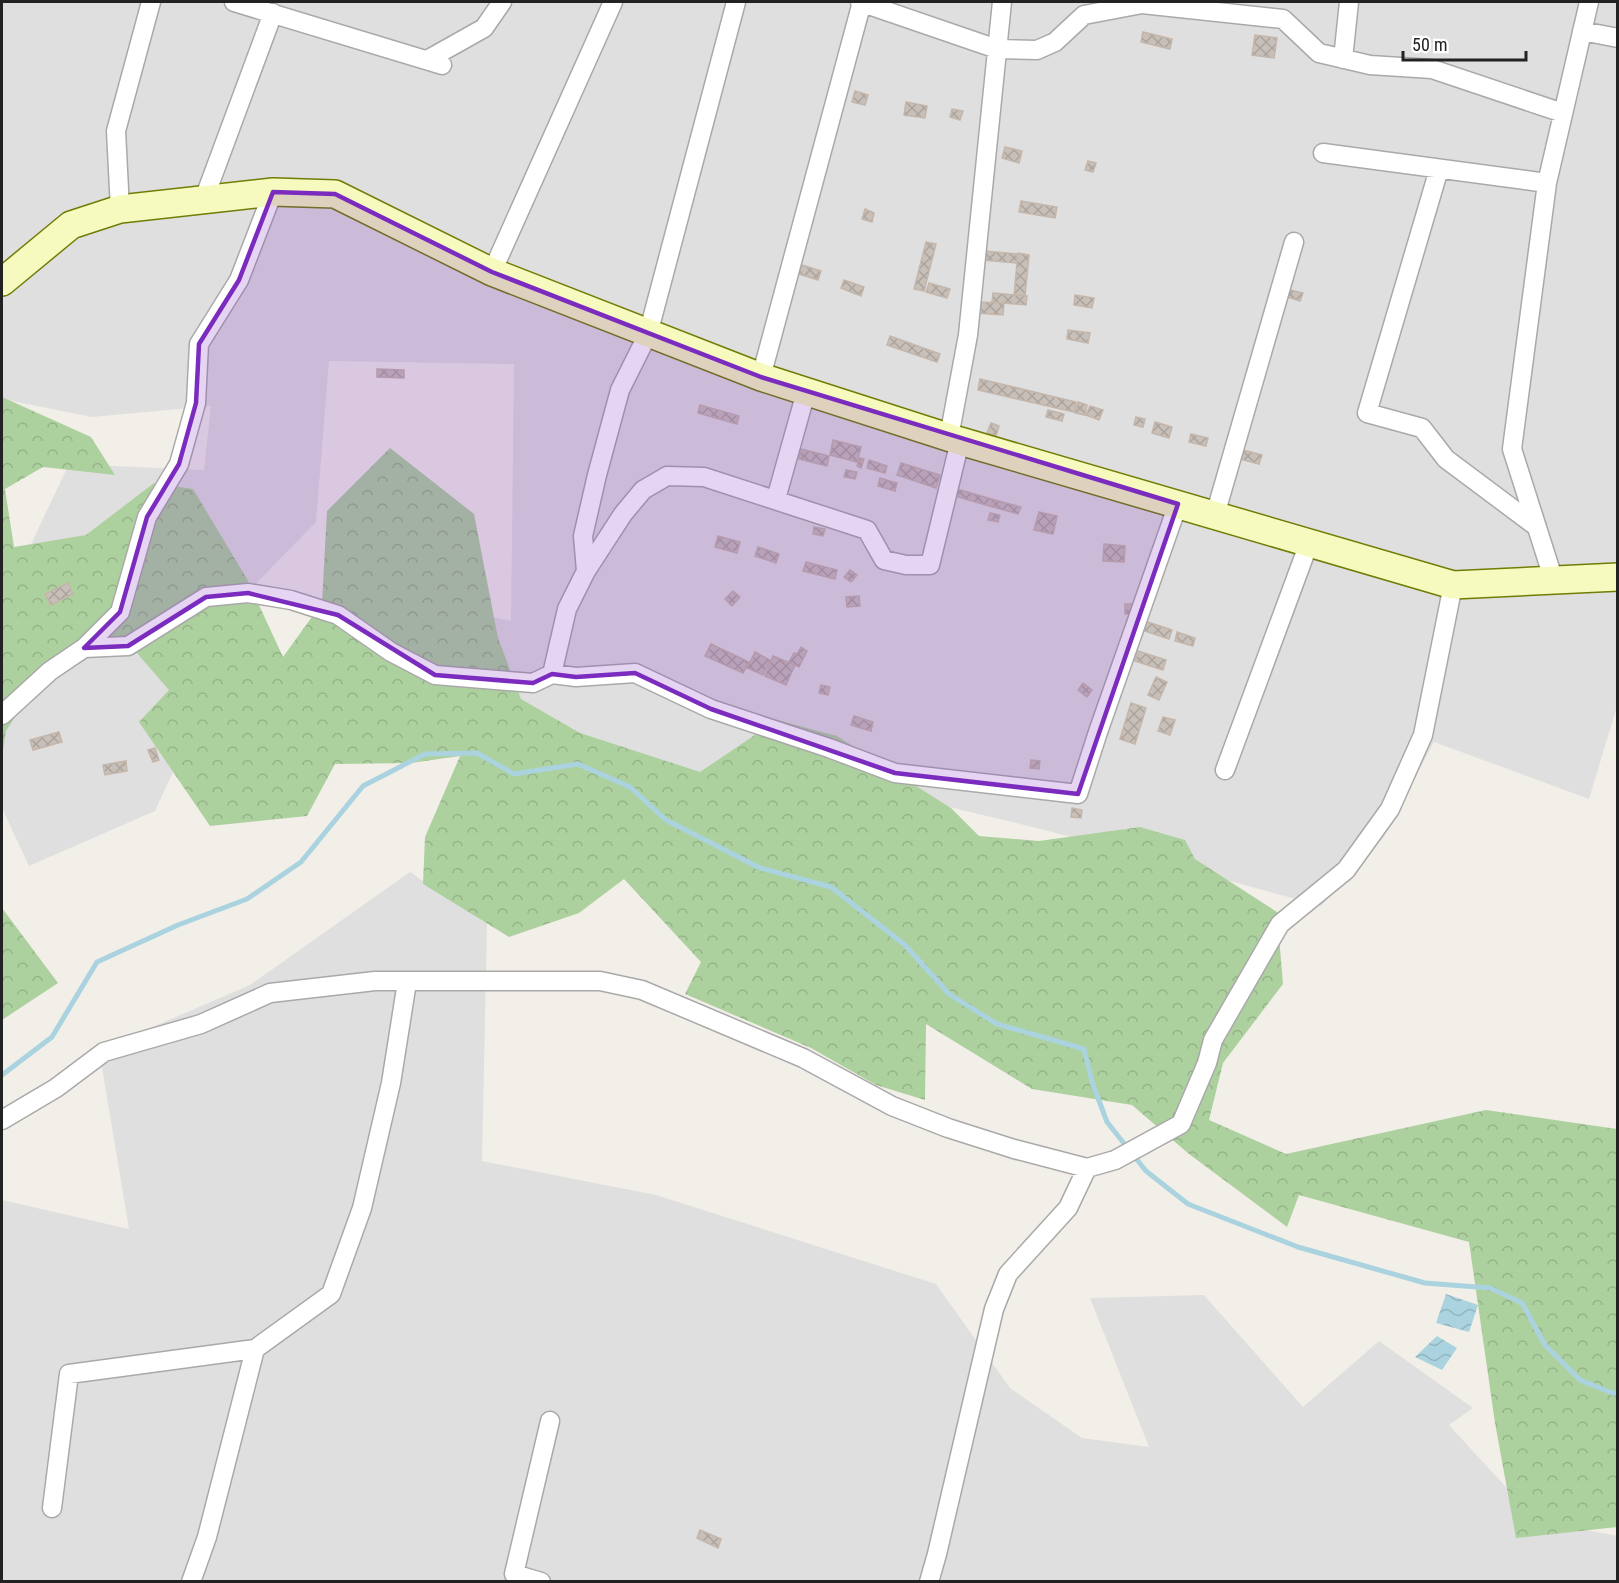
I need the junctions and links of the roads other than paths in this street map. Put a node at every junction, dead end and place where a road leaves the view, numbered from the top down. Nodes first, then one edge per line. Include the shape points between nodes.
1 (151, 2) edge
2 (234, 2) edge
3 (502, 2) edge
4 (613, 2) edge
5 (736, 2) edge
6 (861, 2) edge
7 (1002, 2) edge
8 (1349, 2) edge
9 (1589, 2) edge
10 (273, 13) junction
11 (1582, 31) junction
12 (1617, 38) edge
13 (997, 49) junction
14 (1343, 58) junction
15 (1563, 113) junction
16 (1323, 153) dead end
17 (1439, 169) junction
18 (1547, 183) junction
19 (273, 192) junction
20 (204, 199) junction
21 (120, 208) junction
22 (1294, 242) dead end
23 (492, 272) junction
24 (2, 282) edge
25 (648, 334) junction
26 (761, 377) junction
27 (806, 392) junction
28 (954, 439) junction
29 (776, 499) junction
30 (1178, 504) junction
31 (1215, 515) junction
32 (1537, 527) junction
33 (1309, 543) junction
34 (586, 571) junction
35 (1617, 577) edge
36 (1554, 581) junction
37 (1453, 585) junction
38 (84, 648) junction
39 (552, 674) junction
40 (2, 715) edge
41 (1225, 770) dead end
42 (407, 982) junction
43 (2, 1120) edge
44 (1087, 1168) junction
45 (255, 1349) junction
46 (550, 1421) dead end
47 (52, 1508) dead end
48 (191, 1581) edge
49 (541, 1581) edge
50 (929, 1581) edge

1 - 21 street via 116,131
2 - 10 street
3 - 10 street via 484,28 434,63
4 - 23 street
5 - 25 street
6 - 13 street
6 - 26 street
7 - 13 street
8 - 14 street
9 - 11 street
10 - 20 street
11 - 12 street
11 - 15 street
13 - 14 street via 1037,50 1055,42 1084,15 1142,4 1283,20 1319,53
13 - 28 street
14 - 15 street via 1370,65 1432,69
15 - 18 street
16 - 17 street
17 - 18 street
17 - 32 street via 1366,413 1422,428 1446,459
18 - 32 street via 1512,449
19 - 20 street
19 - 23 street via 335,194
19 - 38 street via 239,280 199,344 196,403 182,454 147,517 120,612
20 - 21 street
21 - 24 street via 71,225
22 - 31 street
23 - 25 street
25 - 26 street
25 - 34 street via 621,390 597,475 583,536
26 - 27 street
27 - 28 street
27 - 29 street
28 - 29 street via 930,565 906,566 884,560 867,530
28 - 30 street
29 - 34 street via 704,477 667,476 643,490
30 - 31 street
30 - 39 street via 1078,794 896,773 711,708 635,673 576,677
31 - 33 street
32 - 36 street
33 - 37 street
33 - 41 street
34 - 39 street via 567,609
35 - 36 street
36 - 37 street
37 - 44 street via 1423,735 1390,809 1346,870 1280,924 1213,1040 1181,1124 1115,1160
38 - 39 street via 128,646 206,597 248,593 291,600 338,615 391,652 435,675 532,683
38 - 40 street via 50,670
42 - 43 street via 375,981 270,993 201,1024 104,1052 56,1088
42 - 44 street via 600,981 642,990 802,1058 892,1106 970,1135
42 - 45 street via 391,1083 362,1208 331,1294
44 - 50 street via 1068,1208 1008,1274 994,1309
45 - 47 street via 69,1374
45 - 48 street via 207,1538
46 - 49 street via 514,1574

